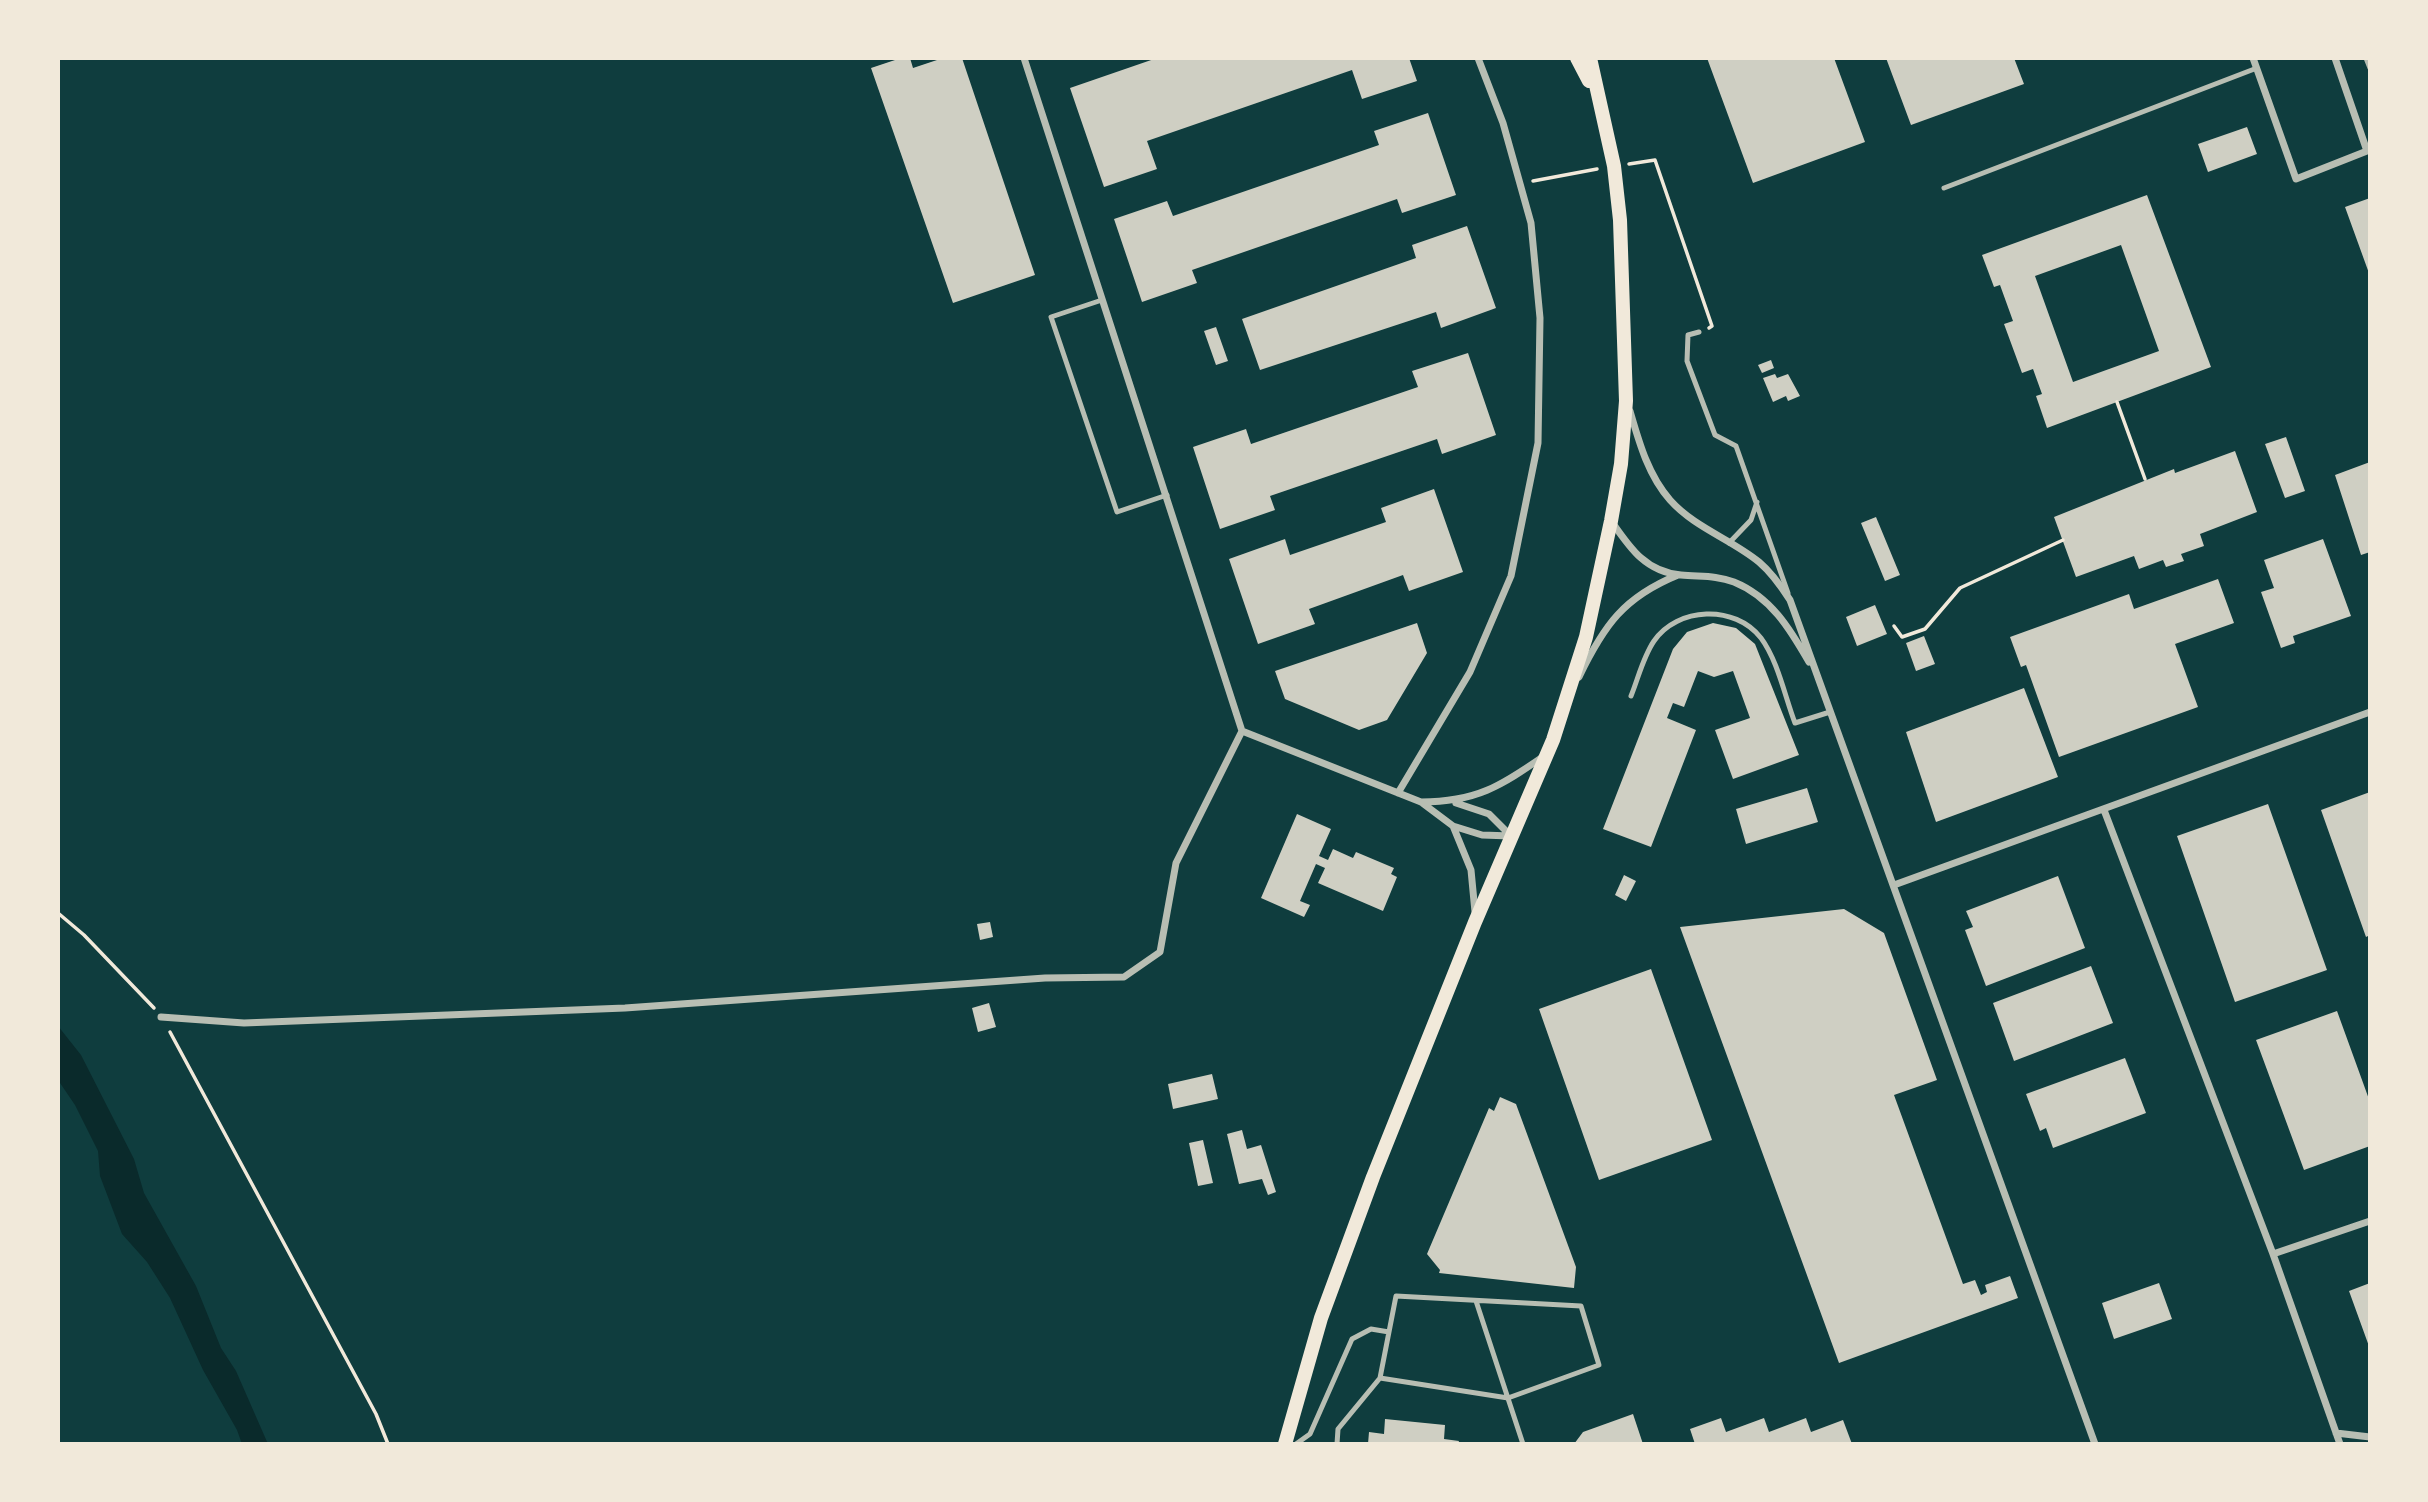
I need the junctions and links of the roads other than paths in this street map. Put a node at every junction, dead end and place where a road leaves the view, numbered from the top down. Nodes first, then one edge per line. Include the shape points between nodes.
1 (1024, 58) edge
2 (1478, 58) edge
3 (1577, 58) edge
4 (1590, 58) edge
5 (2253, 58) edge
6 (2335, 58) edge
7 (2367, 58) edge
8 (2257, 68) junction
9 (2370, 68) edge
10 (1597, 97) junction
11 (2369, 151) edge
12 (1944, 188) dead end
13 (1102, 300) junction
14 (1699, 332) road end
15 (1626, 401) junction
16 (1167, 495) junction
17 (1757, 502) junction
18 (1611, 522) junction
19 (1729, 543) junction
20 (1678, 575) junction
21 (1790, 600) junction
22 (1818, 678) junction
23 (1631, 696) dead end
24 (1830, 712) junction
25 (2370, 712) edge
26 (1242, 731) junction
27 (1553, 740) junction
28 (1547, 754) junction
29 (1398, 793) junction
30 (1421, 802) junction
31 (1453, 802) junction
32 (2104, 810) junction
33 (1453, 826) junction
34 (1511, 836) junction
35 (1894, 885) junction
36 (1475, 922) junction
37 (162, 1017) road end
38 (2370, 1221) edge
39 (2273, 1254) junction
40 (1476, 1301) junction
41 (1389, 1332) junction
42 (1380, 1378) junction
43 (1508, 1398) junction
44 (2336, 1433) junction
45 (2370, 1437) edge
46 (1285, 1444) edge
47 (1296, 1444) edge
48 (1337, 1444) edge
49 (1522, 1444) edge
50 (2095, 1444) edge
51 (2340, 1444) edge

1 - 13 street
2 - 29 street via 1503,123 1531,223 1540,318 1538,443 1511,576 1470,672
3 - 10 main road
4 - 10 main road
5 - 8 street
6 - 11 street
7 - 9 lane
8 - 11 street via 2295,178
8 - 12 lane
10 - 15 main road via 1614,166 1620,220
13 - 16 street
13 - 16 lane via 1051,317 1117,512
14 - 17 lane via 1688,335 1686,361 1716,435 1736,446
15 - 18 main road
15 - 19 street via 1657,482 1687,516
16 - 26 street
17 - 19 lane via 1751,520
17 - 21 lane
18 - 20 street via 1634,555
18 - 27 main road via 1586,637
19 - 21 street via 1758,561
20 - 22 street via 1733,582 1758,595 1784,620
20 - 27 street via 1634,597 1612,620 1580,674
21 - 22 street
22 - 24 street
23 - 24 lane via 1653,642 1668,625 1691,616 1718,614 1745,623 1763,641 1795,723
24 - 35 street
25 - 32 street
26 - 29 street
26 - 37 street via 1176,863 1160,952 1124,977 1045,978 625,1008 244,1023
27 - 28 main road
28 - 31 street via 1487,792
28 - 34 main road
29 - 30 street
30 - 31 street
30 - 33 street
31 - 34 street via 1489,814
32 - 35 street
32 - 39 street
33 - 34 street via 1482,835
33 - 36 street via 1476,891
34 - 36 main road
35 - 50 street
36 - 46 main road via 1321,1318
38 - 39 street
39 - 44 street
40 - 41 lane via 1396,1296
40 - 43 lane
40 - 43 lane via 1581,1306 1599,1365
41 - 42 lane
41 - 47 lane via 1371,1329 1352,1339 1310,1434
42 - 43 lane
42 - 48 lane via 1338,1429
43 - 49 lane
44 - 45 street
44 - 51 street

